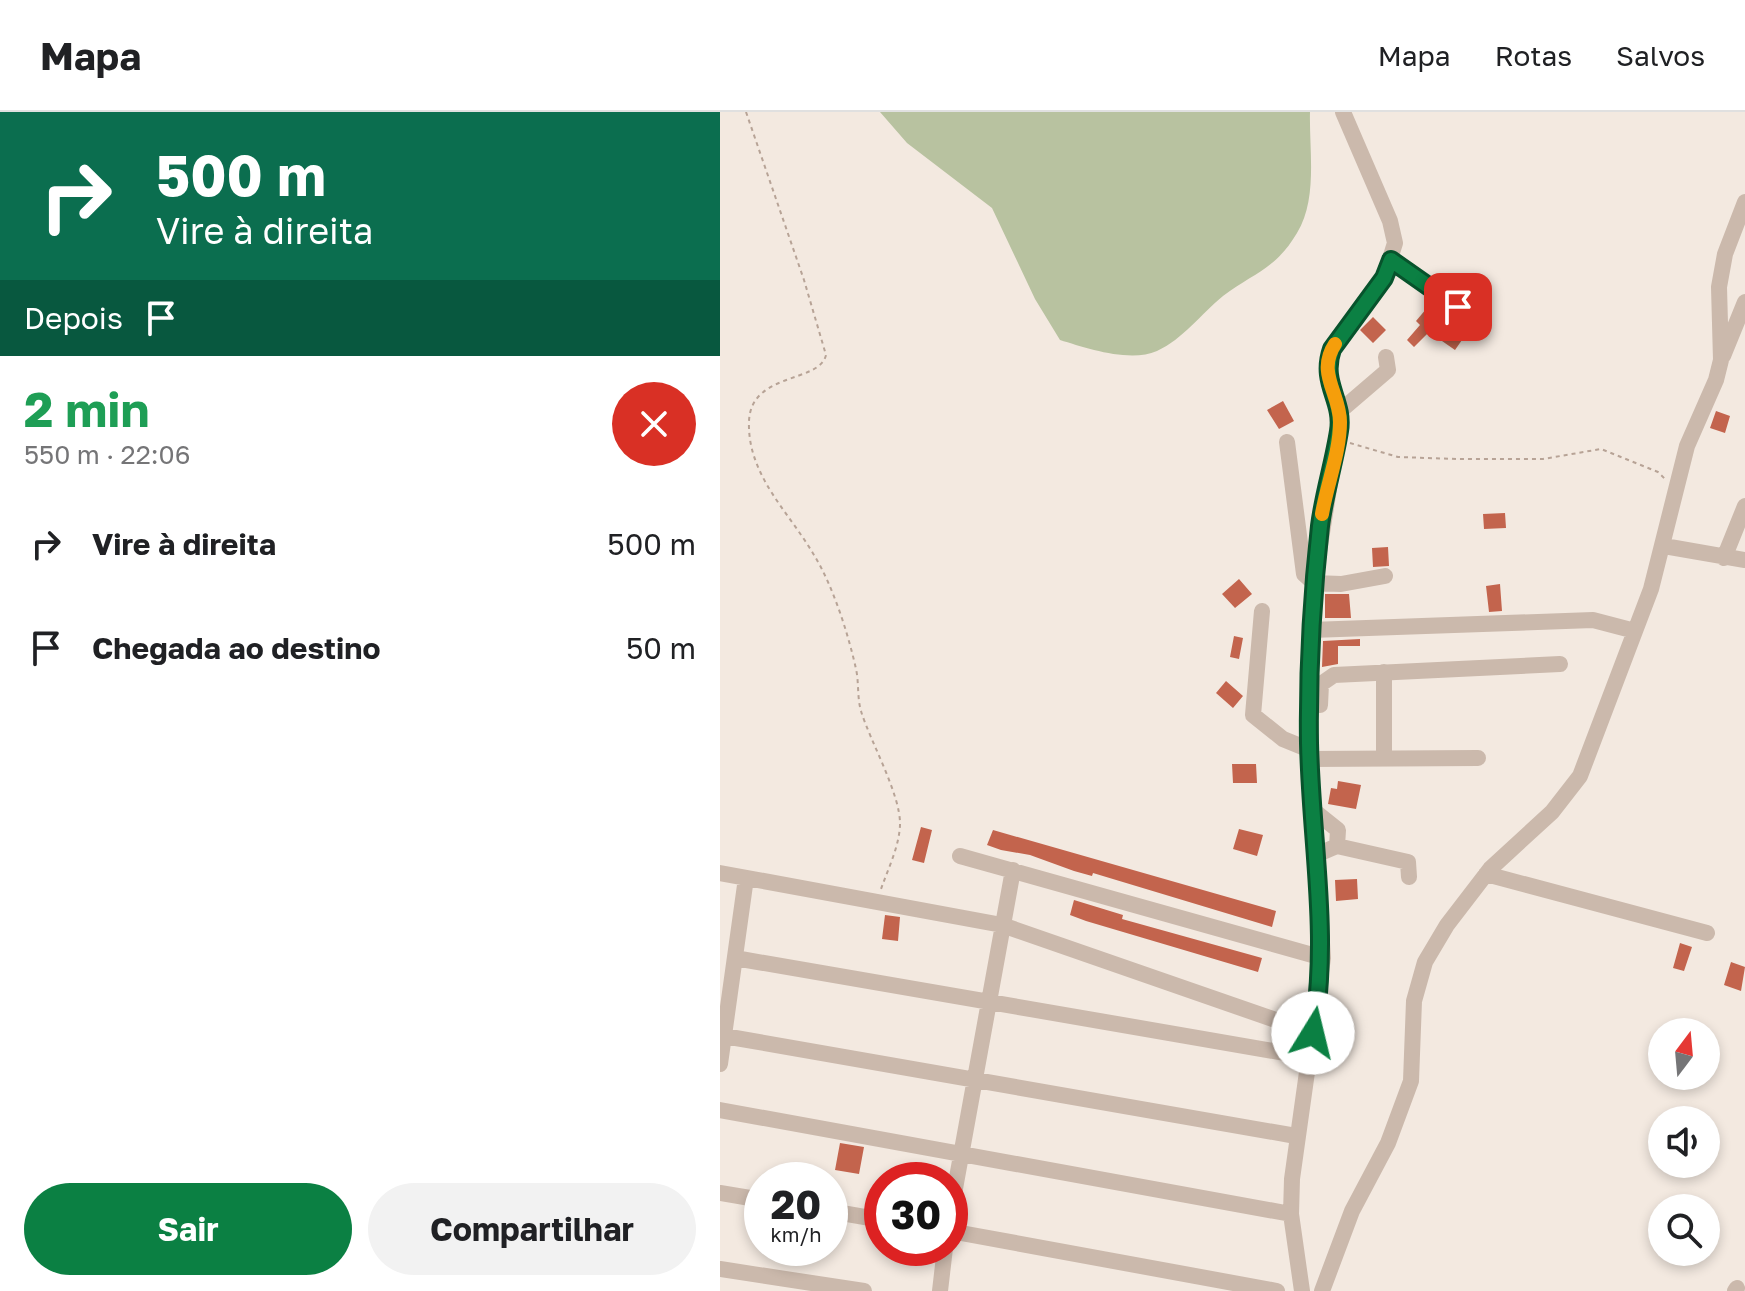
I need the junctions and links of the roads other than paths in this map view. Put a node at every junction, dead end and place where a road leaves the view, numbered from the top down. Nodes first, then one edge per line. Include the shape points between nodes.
1 (1343, 112) edge
2 (1745, 202) edge
3 (1391, 260) junction
4 (1745, 302) edge
5 (1458, 307) dead end
6 (1386, 357) dead end
7 (1721, 360) junction
8 (1339, 412) junction
9 (1287, 442) dead end
10 (1745, 506) edge
11 (1664, 546) junction
12 (1724, 558) junction
13 (1745, 560) edge
14 (1385, 576) dead end
15 (1314, 583) junction
16 (1262, 611) dead end
17 (1311, 630) junction
18 (1635, 631) junction
19 (1560, 664) dead end
20 (1384, 672) junction
21 (1313, 756) junction
22 (1478, 758) dead end
23 (1384, 759) junction
24 (1313, 810) junction
25 (1337, 846) junction
26 (1316, 855) junction
27 (960, 856) dead end
28 (1013, 870) junction
29 (720, 873) edge
30 (1486, 874) junction
31 (1409, 877) dead end
32 (746, 878) junction
33 (1002, 925) junction
34 (1707, 933) dead end
35 (735, 958) junction
36 (1323, 958) junction
37 (988, 1000) junction
38 (1313, 1033) junction
39 (724, 1036) junction
40 (1308, 1057) junction
41 (720, 1064) edge
42 (976, 1078) junction
43 (720, 1110) edge
44 (1296, 1136) junction
45 (961, 1154) junction
46 (960, 1162) edge
47 (720, 1193) edge
48 (744, 1197) edge
49 (1291, 1214) junction
50 (968, 1234) edge
51 (943, 1266) edge
52 (720, 1269) edge
53 (864, 1291) edge
54 (940, 1291) edge
55 (1277, 1291) edge
56 (1302, 1291) edge
57 (1322, 1291) edge

1 - 3 street via 1390,221 1395,243
2 - 7 street via 1719,287
3 - 5 street
3 - 8 street via 1384,278 1332,349 1327,371
4 - 7 street
6 - 8 street via 1388,370
7 - 11 street via 1687,446
8 - 15 street
9 - 15 street via 1304,574
10 - 12 street
11 - 12 street
11 - 18 street
12 - 13 street
14 - 15 street
15 - 17 street
16 - 21 street via 1253,715
17 - 18 street via 1593,620
17 - 21 street
18 - 30 street via 1570,793
19 - 20 street
20 - 21 street via 1334,675 1321,684
20 - 23 street
21 - 23 street
21 - 24 street
22 - 23 street
24 - 25 street via 1338,830
24 - 26 street
25 - 26 street
25 - 31 street via 1408,862
26 - 36 street
27 - 28 street
28 - 33 street
28 - 36 street
29 - 32 street
30 - 34 street
30 - 57 street via 1447,925 1416,981 1411,1081
32 - 33 street
32 - 35 street
33 - 37 street
33 - 38 street
35 - 37 street
35 - 39 street
36 - 38 street
37 - 40 street
37 - 42 street
38 - 40 street
39 - 41 street
39 - 42 street
40 - 44 street
42 - 44 street
42 - 45 street
43 - 45 street
44 - 49 street
45 - 46 street
45 - 49 street
47 - 48 street
49 - 56 street
50 - 55 street
51 - 54 street
52 - 53 street

